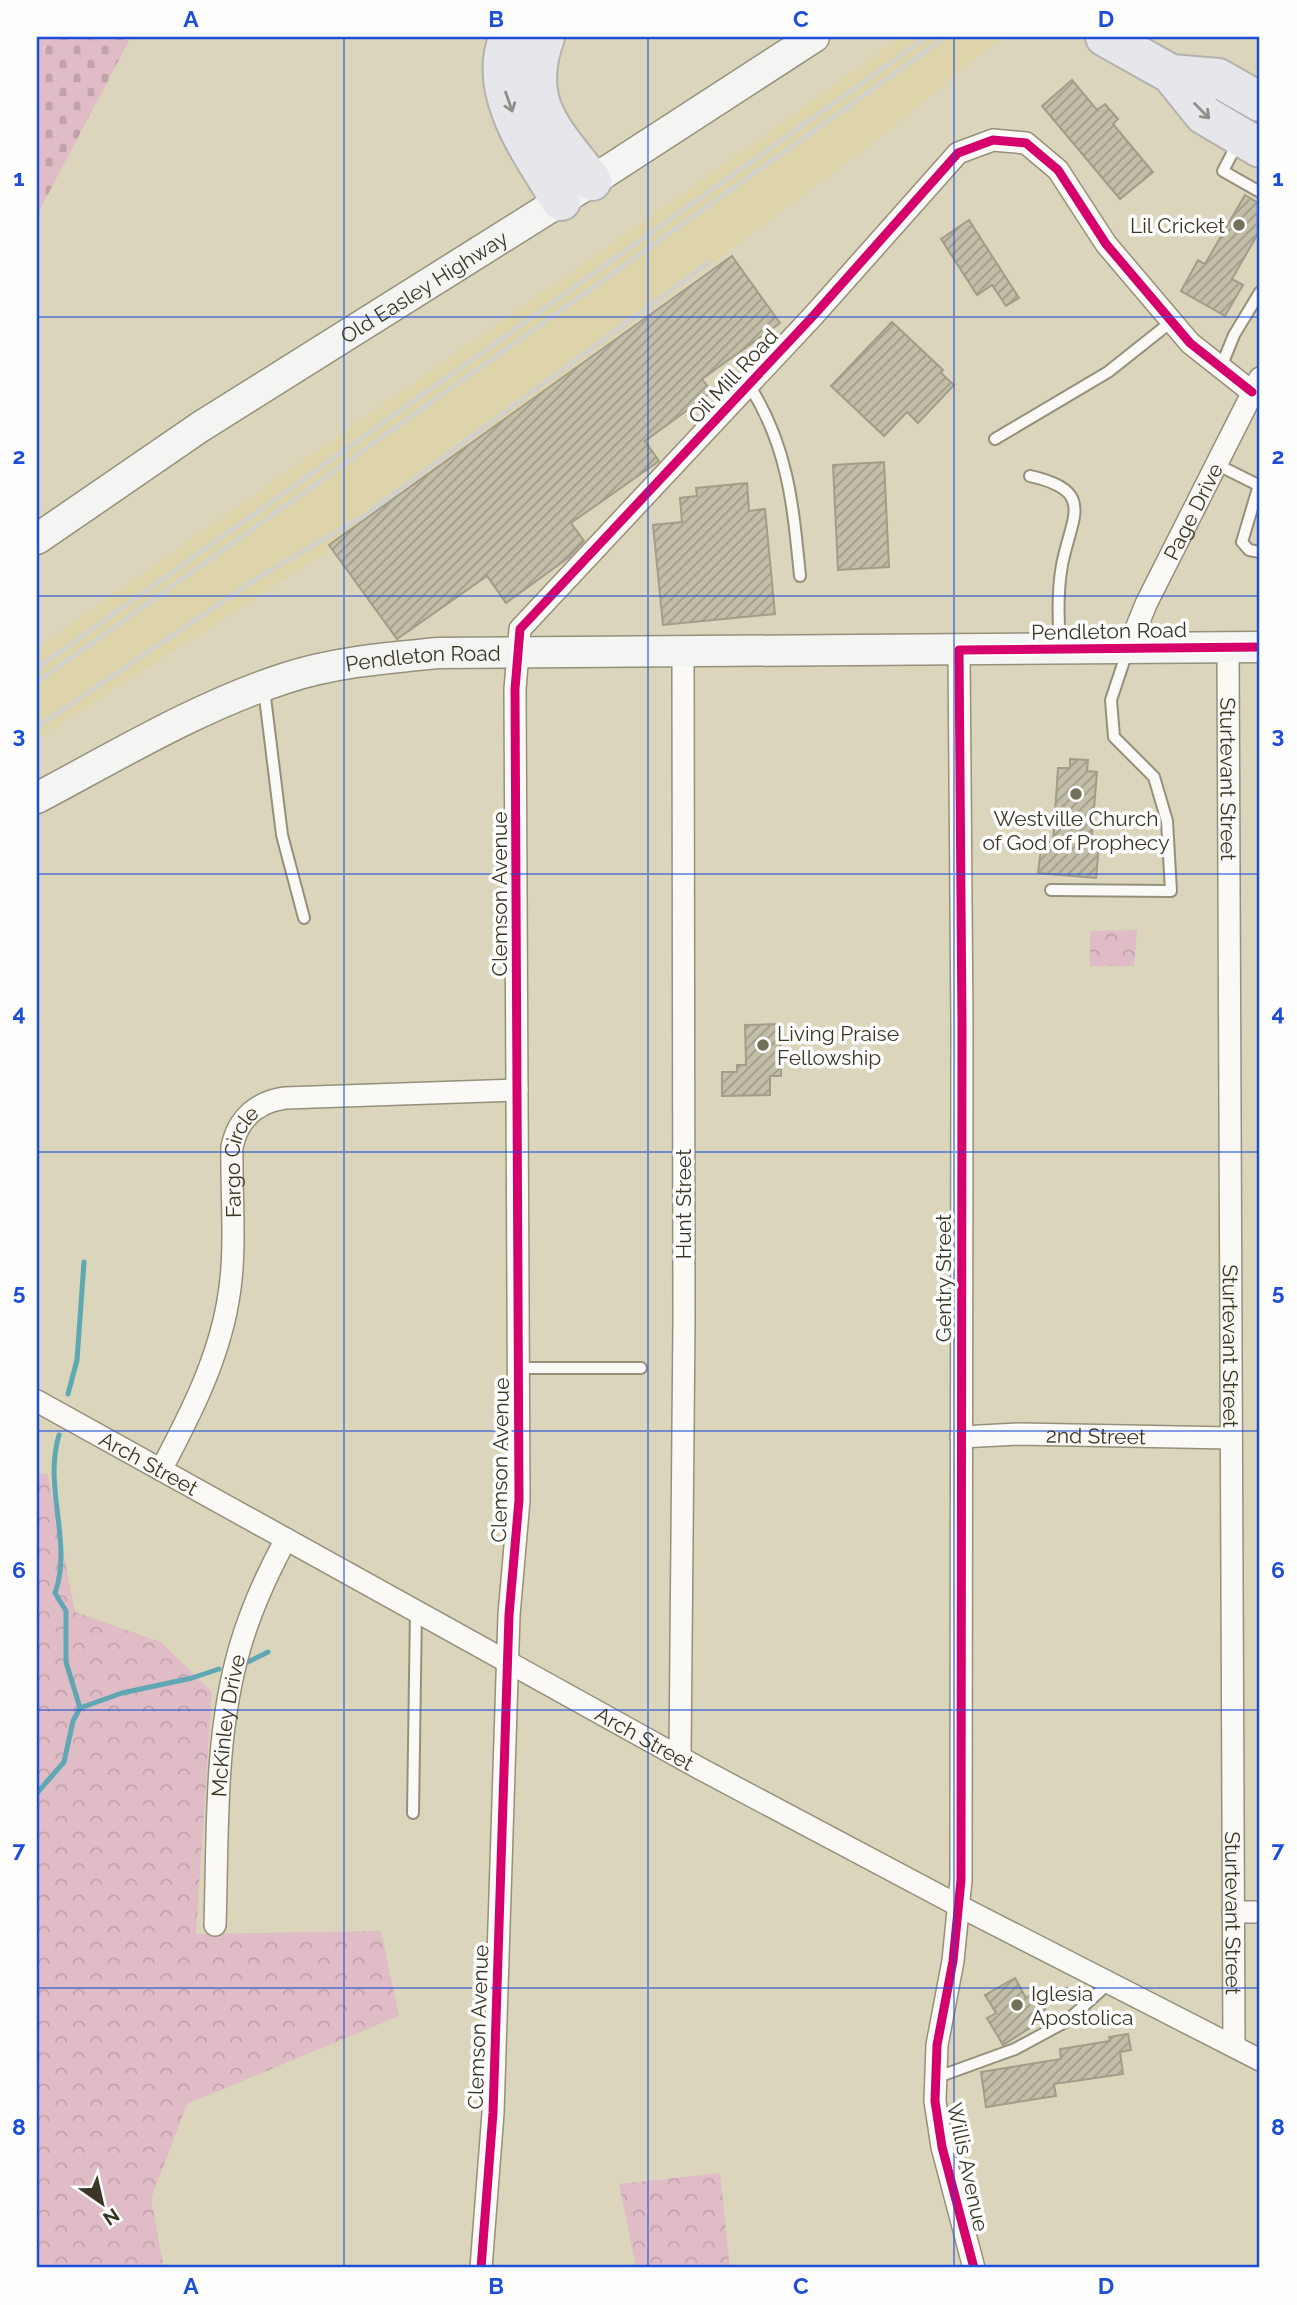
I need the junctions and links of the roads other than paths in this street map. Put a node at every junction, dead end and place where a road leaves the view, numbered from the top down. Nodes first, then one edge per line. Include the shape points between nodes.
1 (509, 37) edge
2 (545, 37) edge
3 (814, 37) edge
4 (1105, 37) edge
5 (1171, 74) junction
6 (1260, 102) edge
7 (1251, 142) edge
8 (577, 191) junction
9 (1260, 192) edge
10 (1260, 292) edge
11 (1171, 322) junction
12 (1221, 367) junction
13 (749, 385) junction
14 (1257, 387) edge
15 (995, 439) dead end
16 (1216, 464) junction
17 (1030, 476) dead end
18 (1259, 485) edge
19 (37, 539) edge
20 (1260, 552) edge
21 (800, 576) dead end
22 (1129, 646) junction
23 (1260, 647) edge
24 (1060, 648) junction
25 (1228, 648) junction
26 (959, 650) junction
27 (517, 652) junction
28 (683, 652) junction
29 (263, 686) junction
30 (37, 798) edge
31 (1051, 890) dead end
32 (304, 918) dead end
33 (517, 1090) junction
34 (520, 1368) junction
35 (641, 1368) dead end
36 (37, 1401) edge
37 (961, 1437) junction
38 (1231, 1438) junction
39 (161, 1469) junction
40 (286, 1539) junction
41 (416, 1610) junction
42 (507, 1661) junction
43 (680, 1756) junction
44 (413, 1813) dead end
45 (959, 1906) junction
46 (1233, 1912) junction
47 (1260, 1912) edge
48 (215, 1925) dead end
49 (1109, 1983) junction
50 (1234, 2046) junction
51 (1260, 2060) edge
52 (934, 2078) junction
53 (481, 2268) edge
54 (974, 2268) edge

1 -> 8 highway via 501,55 506,94 524,141
2 - 8 highway via 536,62 537,95
3 - 8 street, Old Easley Highway
4 - 5 highway
5 - 6 highway via 1218,78
5 -> 7 highway via 1204,115
7 - 9 lane via 1223,171
8 - 19 street, Old Easley Highway via 200,427
10 - 12 lane
11 - 12 street
11 - 13 street, Oil Mill Road via 1105,244 1058,170 1026,143 993,140 958,153
11 - 15 lane via 1099,379
12 - 14 street
13 - 21 lane via 768,414 782,454
13 - 27 street, Oil Mill Road via 520,629
14 - 16 street, Page Drive
16 - 18 lane
16 - 22 street, Page Drive
17 - 24 lane via 1058,482 1075,508 1058,596
18 - 20 lane via 1242,542 1248,550
22 - 24 street, Pendleton Road
22 - 25 street, Pendleton Road
22 - 31 lane via 1111,700 1114,737 1154,777 1167,821 1171,891
23 - 25 street, Pendleton Road
24 - 26 street, Pendleton Road
25 - 38 street, Sturtevant Street
26 - 28 street, Pendleton Road
26 - 37 street, Gentry Street
27 - 28 street, Pendleton Road
27 - 29 street, Pendleton Road via 380,658 333,665
27 - 33 street, Clemson Avenue
28 - 43 street, Hunt Street
29 - 30 street, Pendleton Road via 180,722
29 - 32 lane via 282,835
33 - 34 street, Clemson Avenue
33 - 39 street, Fargo Circle via 285,1098 263,1104 247,1115 232,1147 231,1275 222,1333
34 - 35 lane
34 - 42 street, Clemson Avenue via 519,1500
36 - 39 street, Arch Street
37 - 38 street, 2nd Street
37 - 45 street, Gentry Street
38 - 46 street, Sturtevant Street
39 - 40 street, Arch Street
40 - 41 street, Arch Street
40 - 48 street, McKinley Drive via 249,1616 229,1699 221,1760
41 - 42 street, Arch Street
41 - 44 lane
42 - 43 street, Arch Street
42 - 53 street, Clemson Avenue via 493,2113
43 - 45 street, Arch Street
45 - 49 street, Arch Street
45 - 52 street, Willis Avenue
46 - 47 street
46 - 50 street, Sturtevant Street
49 - 50 street, Arch Street
49 - 52 lane via 1067,2021 1015,2049
50 - 51 street, Arch Street
52 - 54 street, Willis Avenue via 942,2147

